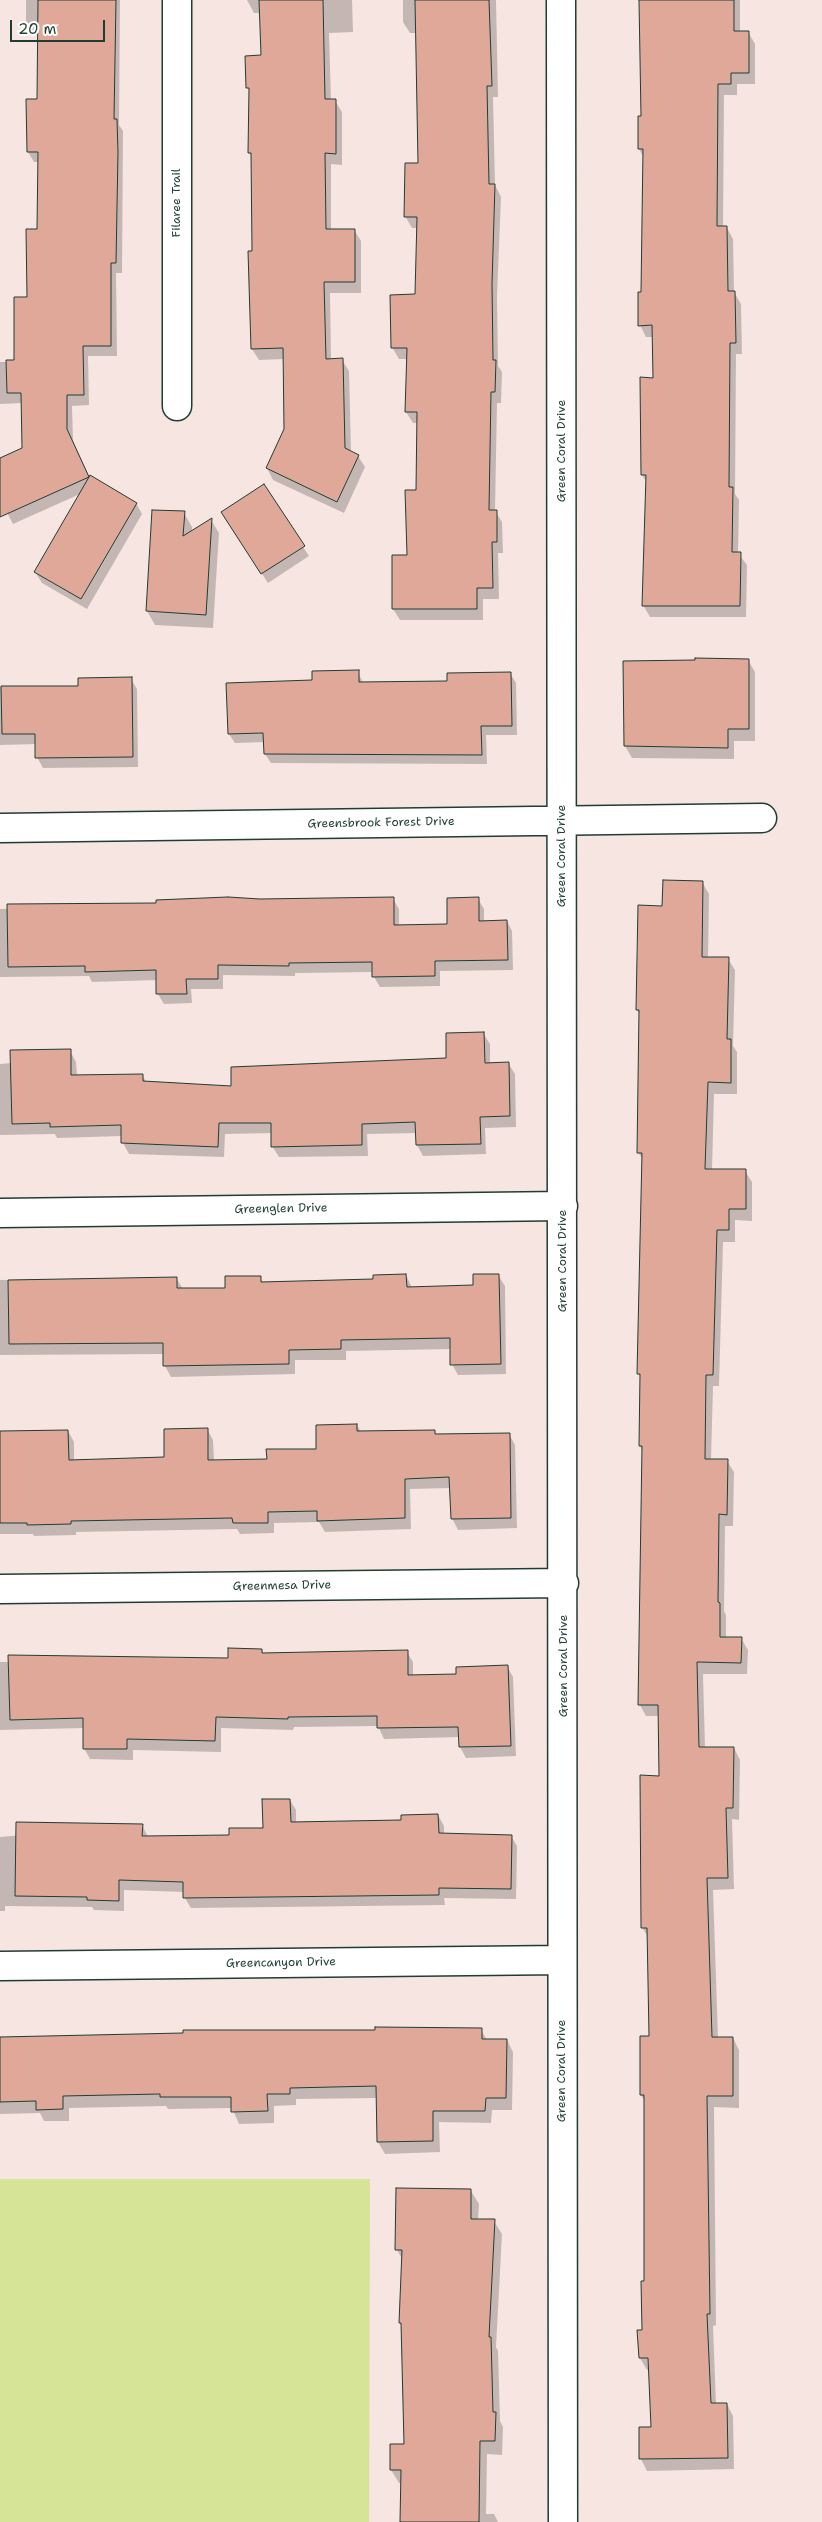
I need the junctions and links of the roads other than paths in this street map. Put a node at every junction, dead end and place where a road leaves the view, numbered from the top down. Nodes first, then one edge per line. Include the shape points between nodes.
1 (177, 0) edge
2 (561, 0) edge
3 (177, 406) dead end
4 (762, 818) dead end
5 (562, 820) junction
6 (0, 828) edge
7 (563, 1206) junction
8 (0, 1213) edge
9 (564, 1582) junction
10 (0, 1589) edge
11 (562, 1960) junction
12 (0, 1966) edge
13 (563, 2522) edge

1 - 3 street, Filaree Trail
2 - 5 street, Green Coral Drive
4 - 5 street, Greensbrook Forest Drive
5 - 6 street, Greensbrook Forest Drive
5 - 7 street, Green Coral Drive
7 - 8 street, Greenglen Drive
7 - 9 street, Green Coral Drive
9 - 10 street, Greenmesa Drive
9 - 11 street, Green Coral Drive
11 - 12 street, Greencanyon Drive
11 - 13 street, Green Coral Drive

